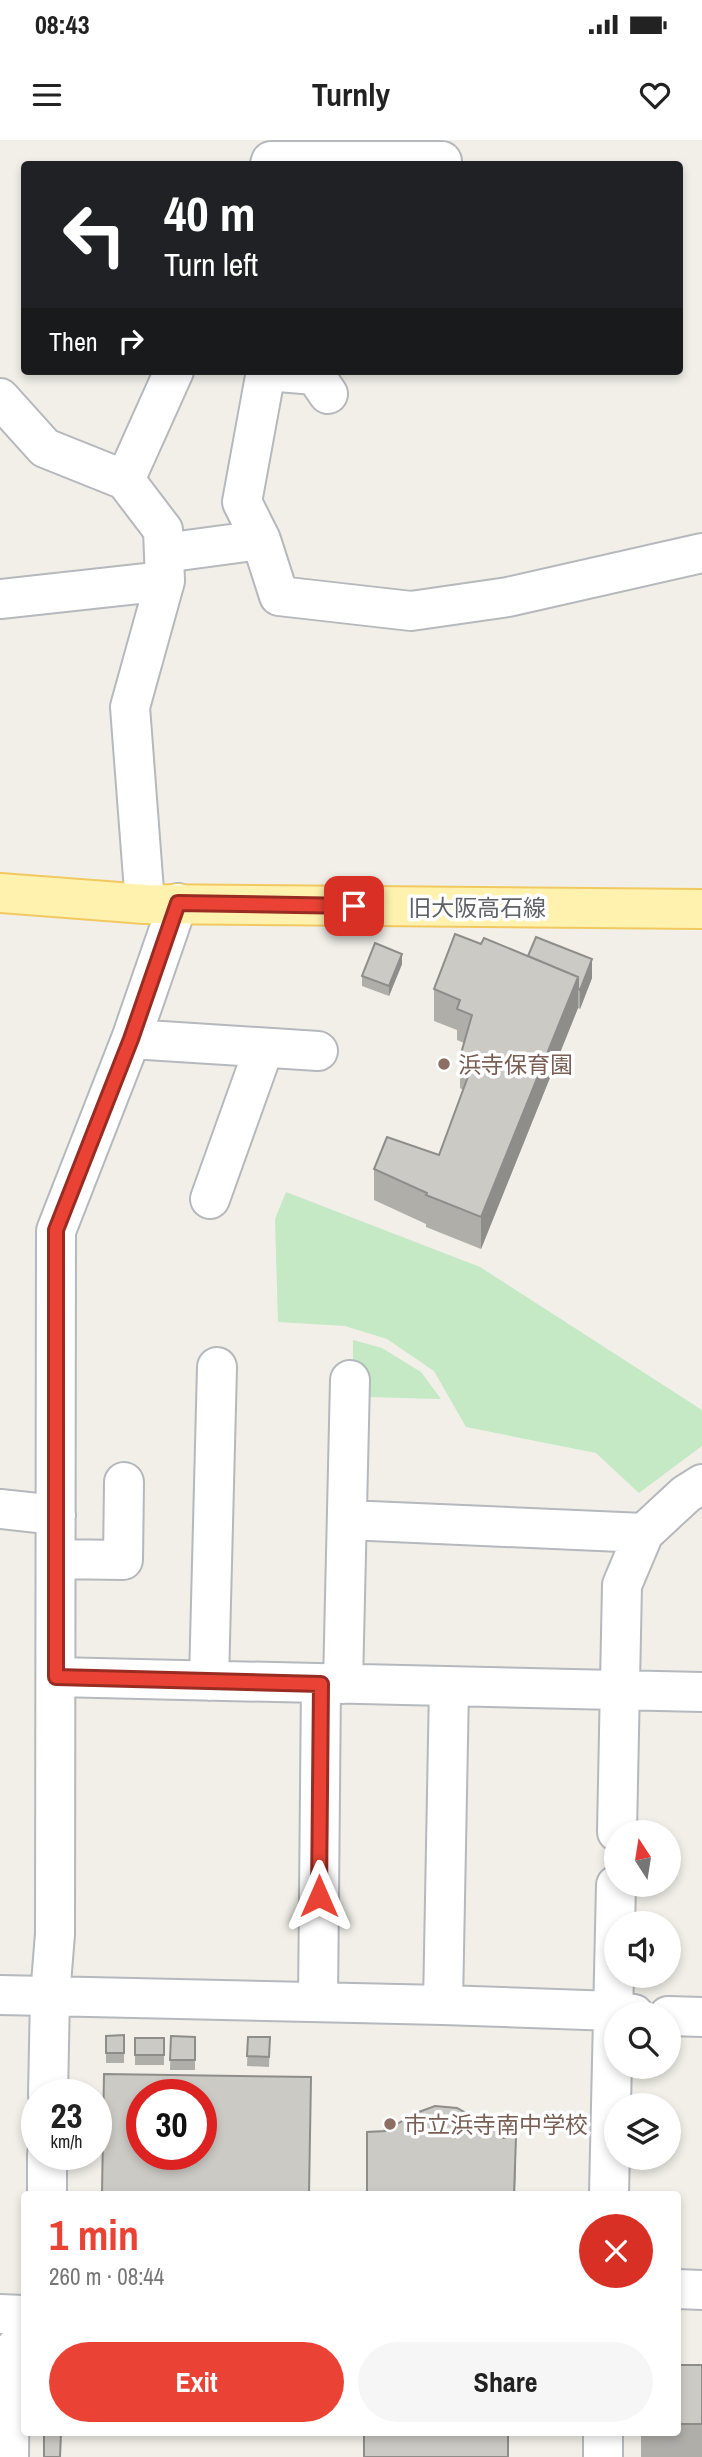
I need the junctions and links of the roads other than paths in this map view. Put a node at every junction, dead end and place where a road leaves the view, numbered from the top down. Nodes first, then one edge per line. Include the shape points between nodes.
1 (271, 161) edge
2 (442, 161) dead end
3 (172, 375) edge
4 (266, 375) edge
5 (315, 375) edge
6 (328, 394) dead end
7 (2, 408) edge
8 (125, 480) junction
9 (261, 540) junction
10 (702, 553) edge
11 (164, 567) junction
12 (0, 599) edge
13 (0, 893) edge
14 (161, 903) junction
15 (702, 909) edge
16 (131, 1039) junction
17 (264, 1048) junction
18 (318, 1052) dead end
19 (209, 1199) dead end
20 (216, 1367) dead end
21 (350, 1380) dead end
22 (124, 1482) dead end
23 (702, 1484) edge
24 (0, 1510) edge
25 (56, 1515) junction
26 (348, 1520) junction
27 (644, 1533) junction
28 (56, 1559) junction
29 (56, 1677) junction
30 (209, 1681) junction
31 (332, 1684) junction
32 (449, 1687) junction
33 (620, 1691) junction
34 (702, 1692) edge
35 (617, 1820) edge
36 (617, 1897) edge
37 (0, 1995) edge
38 (50, 1996) junction
39 (318, 2002) junction
40 (623, 2002) edge
41 (443, 2005) junction
42 (604, 2011) edge
43 (681, 2016) edge
44 (702, 2017) edge
45 (48, 2079) edge
46 (618, 2079) edge
47 (47, 2170) edge
48 (47, 2191) edge
49 (609, 2191) edge
50 (681, 2289) edge
51 (702, 2290) edge
52 (0, 2314) edge
53 (21, 2315) edge
54 (21, 2341) edge
55 (603, 2436) edge
56 (9, 2457) edge
57 (603, 2457) edge

1 - 2 street
3 - 8 street
4 - 9 street via 242,502
5 - 6 street
7 - 8 street via 46,448
8 - 11 street via 163,530
9 - 10 street via 279,596 411,611 508,597
9 - 11 street
11 - 12 street
11 - 14 street via 130,707
13 - 14 main road, 旧大阪高石線
14 - 15 main road, 旧大阪高石線
14 - 16 street
16 - 17 street
16 - 25 street via 56,1230
17 - 18 street
17 - 19 street
20 - 30 street
21 - 26 street
22 - 28 street via 123,1560
23 - 27 street
24 - 25 street
25 - 28 street
26 - 27 street
26 - 31 street
27 - 33 street via 622,1585
28 - 29 street
29 - 30 street
29 - 38 street via 55,1934
30 - 31 street
31 - 32 street
31 - 39 street
32 - 33 street
32 - 41 street
33 - 34 street
33 - 35 street
36 - 40 street
37 - 38 street
38 - 39 street
38 - 45 street
39 - 41 street
41 - 42 street
43 - 44 street
46 - 49 street
47 - 48 street
50 - 51 street
52 - 53 street
54 - 56 street via 10,2354
55 - 57 street

